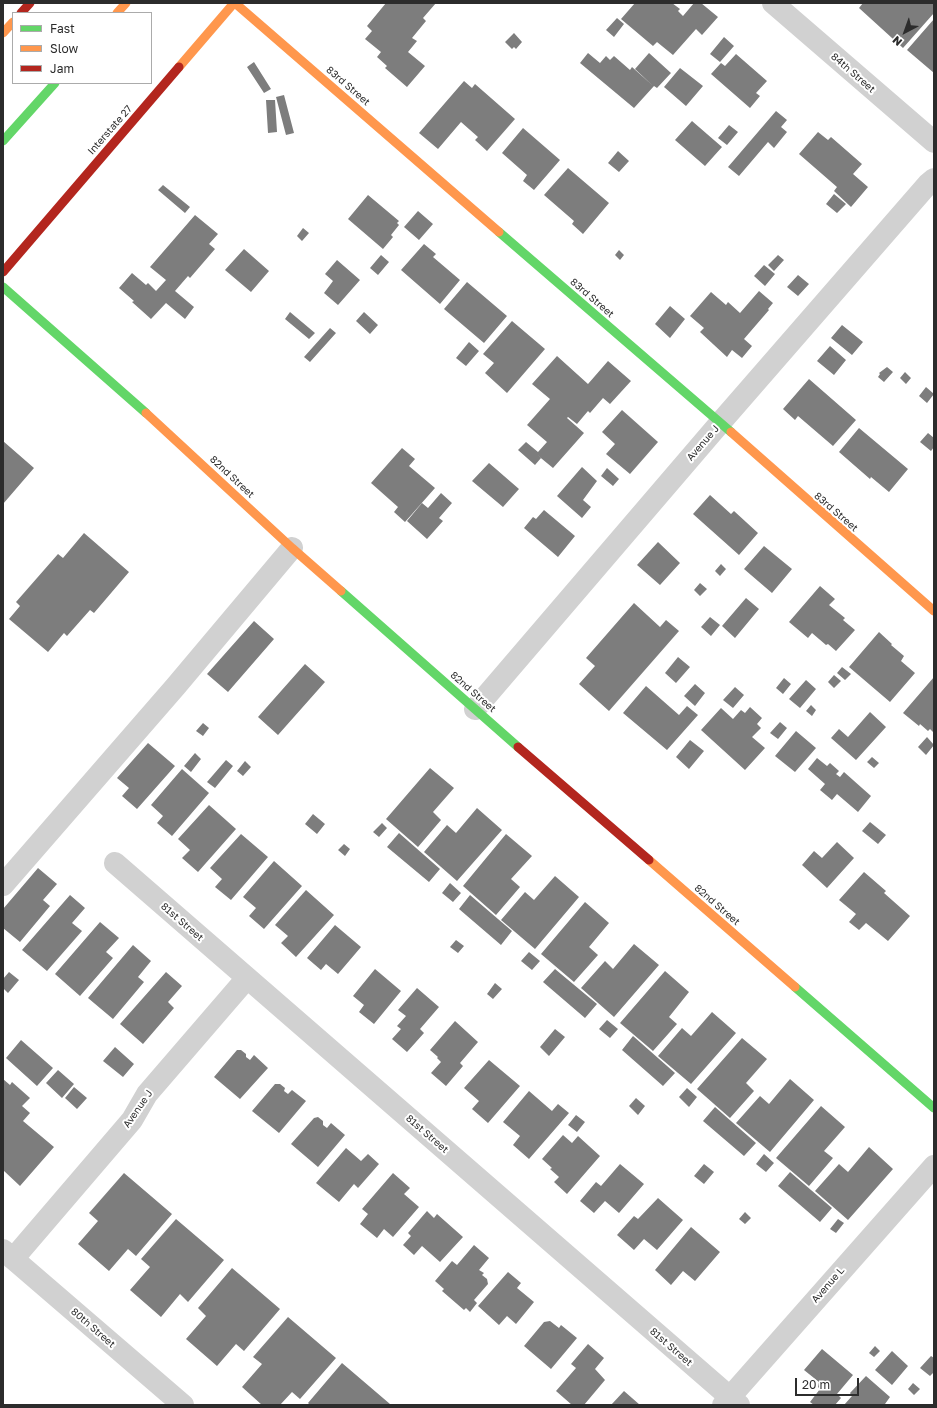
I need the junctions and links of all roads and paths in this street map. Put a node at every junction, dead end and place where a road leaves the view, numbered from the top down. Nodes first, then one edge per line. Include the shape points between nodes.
1 (30, 3) edge
2 (126, 3) edge
3 (235, 3) edge
4 (772, 3) edge
5 (22, 12) edge
6 (118, 12) edge
7 (12, 23) edge
8 (3, 33) edge
9 (54, 84) edge
10 (3, 141) edge
11 (934, 142) edge
12 (934, 180) edge
13 (3, 272) edge
14 (3, 287) edge
15 (720, 423) junction
16 (292, 548) junction
17 (934, 611) edge
18 (475, 709) junction
19 (115, 863) dead end
20 (3, 885) edge
21 (247, 978) junction
22 (934, 1108) edge
23 (934, 1166) edge
24 (8, 1255) edge
25 (730, 1402) edge
26 (183, 1405) edge

1 - 5 main road
2 - 6 main road
3 - 13 main road, Interstate 27
3 - 15 main road, 83rd Street
4 - 11 street, 84th Street
7 - 8 main road
9 - 10 main road
12 - 15 street, Avenue J via 918,195
14 - 16 main road, 82nd Street via 158,423
15 - 17 main road, 83rd Street
15 - 18 street, Avenue J
16 - 18 main road, 82nd Street
16 - 20 street
18 - 22 main road, 82nd Street
19 - 21 street, 81st Street
21 - 24 street, Avenue J via 147,1094 132,1120
21 - 25 street, 81st Street
23 - 25 street, Avenue L
24 - 26 street, 80th Street

